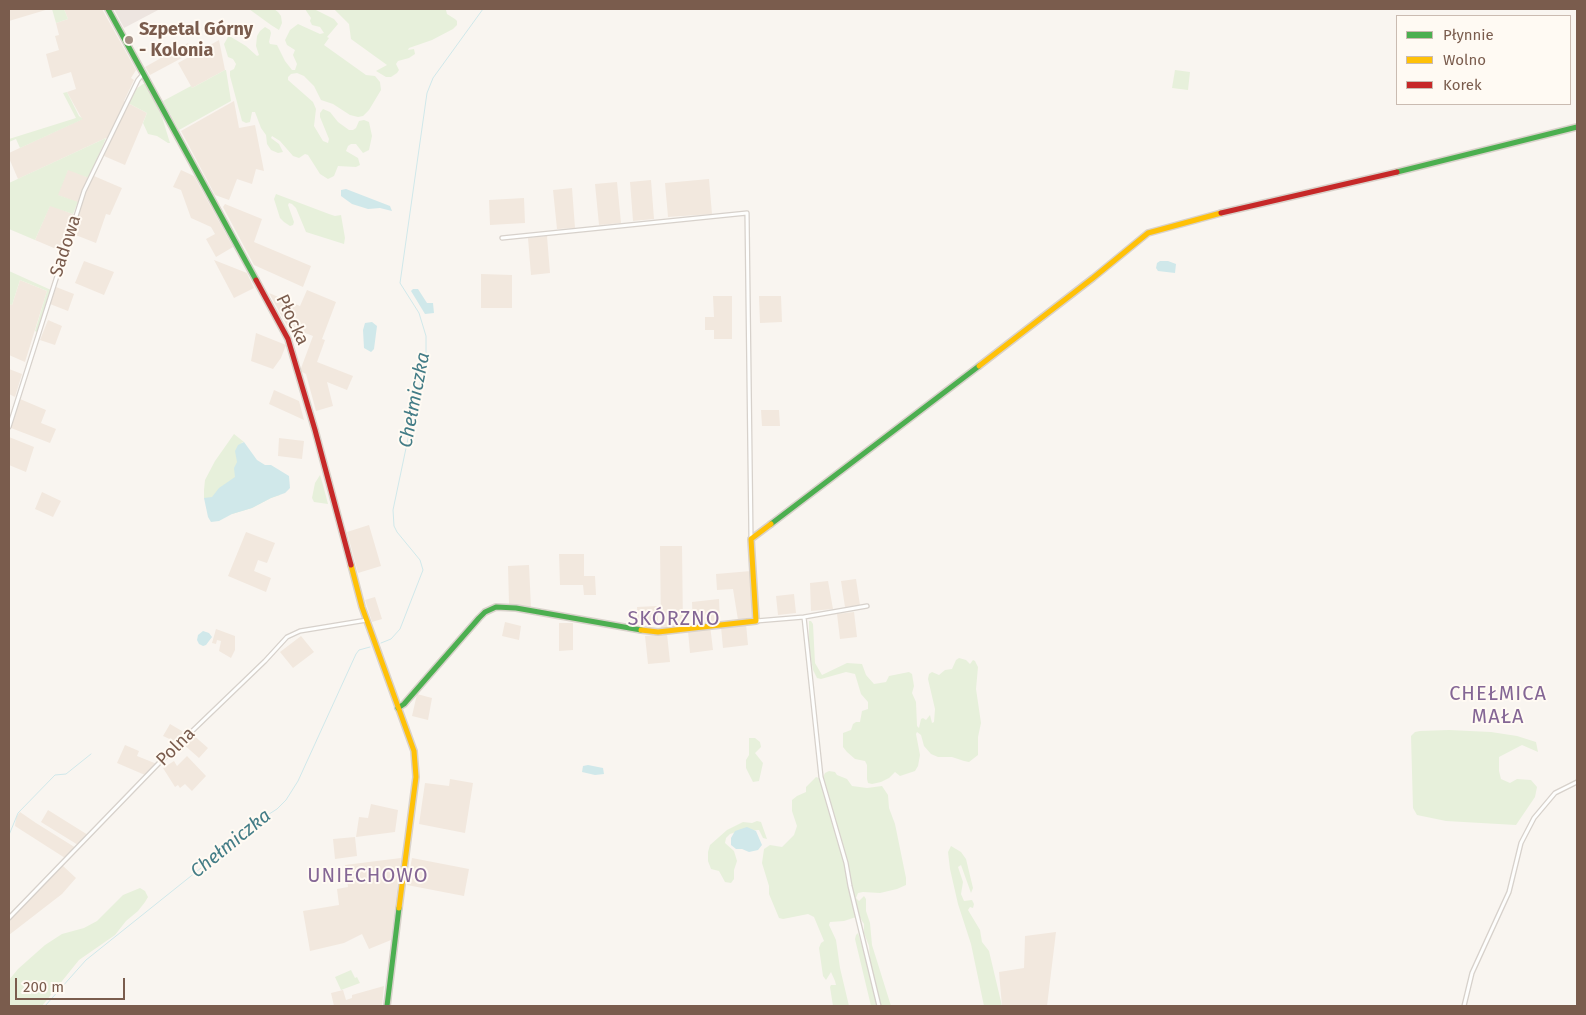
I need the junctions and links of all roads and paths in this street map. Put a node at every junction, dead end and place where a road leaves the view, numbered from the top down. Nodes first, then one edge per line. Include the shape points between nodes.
1 (108, 9) edge
2 (143, 73) junction
3 (1577, 126) edge
4 (502, 238) dead end
5 (9, 427) edge
6 (751, 539) junction
7 (867, 606) dead end
8 (804, 617) junction
9 (367, 620) junction
10 (756, 621) junction
11 (398, 708) junction
12 (1577, 782) edge
13 (9, 918) edge
14 (387, 1006) edge
15 (879, 1006) edge
16 (1464, 1006) edge

1 - 2 street, Płocka
2 - 5 street, Sadowa via 84,191
2 - 9 street, Płocka via 288,338
3 - 6 street via 1148,233
4 - 6 street via 747,213
6 - 10 street
7 - 8 street
8 - 10 street
8 - 15 street via 821,777 846,862
9 - 11 street, Płocka
9 - 13 street, Polna via 300,631 287,637
10 - 11 street via 658,632 516,608 496,608 479,618
11 - 14 street, Płocka via 414,751 416,777
12 - 16 street via 1555,793 1534,818 1520,843 1509,892 1472,973

